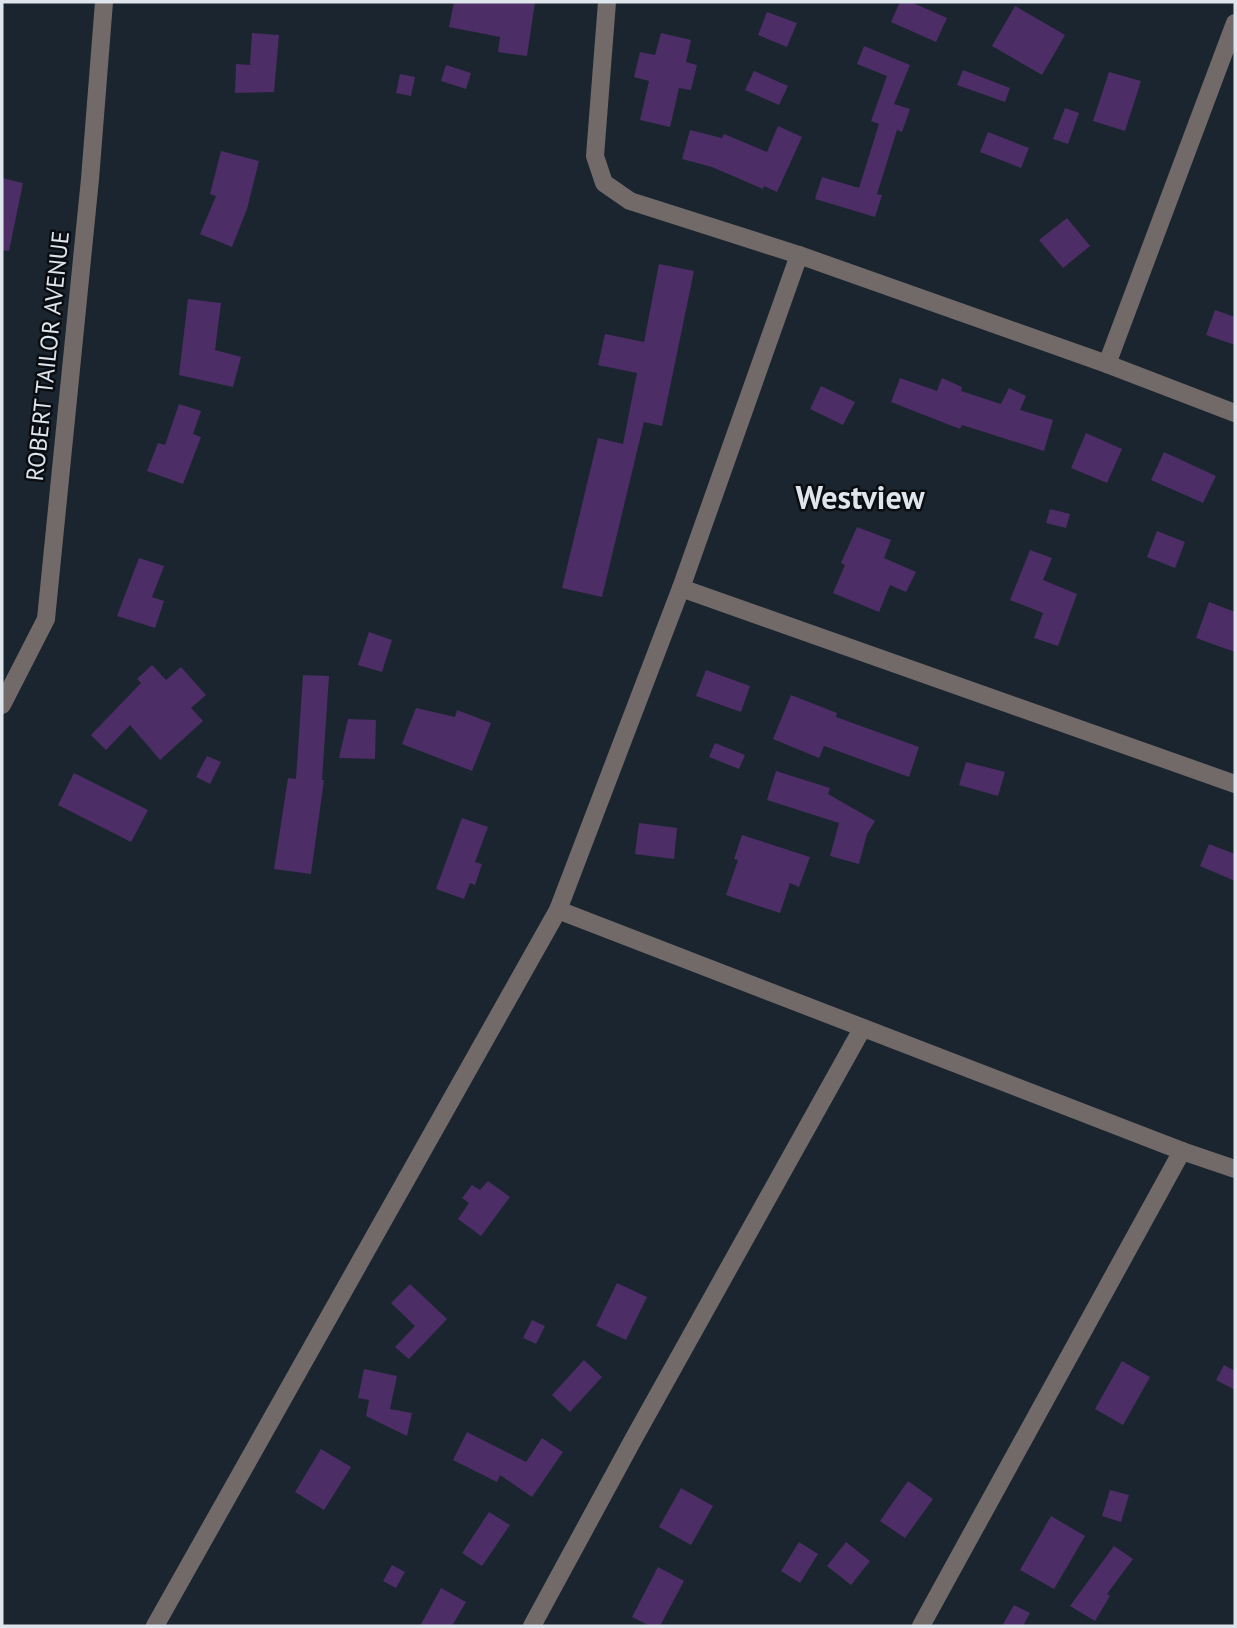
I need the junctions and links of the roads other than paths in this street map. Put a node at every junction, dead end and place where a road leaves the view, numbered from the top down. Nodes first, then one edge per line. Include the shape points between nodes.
1 (104, 2) edge
2 (607, 2) edge
3 (1235, 23) edge
4 (799, 255) junction
5 (1107, 364) junction
6 (1235, 413) edge
7 (681, 588) junction
8 (2, 705) edge
9 (1235, 784) edge
10 (558, 910) junction
11 (862, 1029) junction
12 (1182, 1151) junction
13 (1235, 1168) edge
14 (155, 1626) edge
15 (532, 1626) edge
16 (921, 1626) edge

1 - 8 street, ROBERT TAILOR AVENUE via 46,619
2 - 4 street via 596,132 596,156 604,183 630,201
3 - 5 street
4 - 5 street
4 - 7 street
5 - 6 street
7 - 9 street
7 - 10 street
10 - 11 street
10 - 14 street
11 - 12 street
11 - 15 street
12 - 13 street
12 - 16 street

